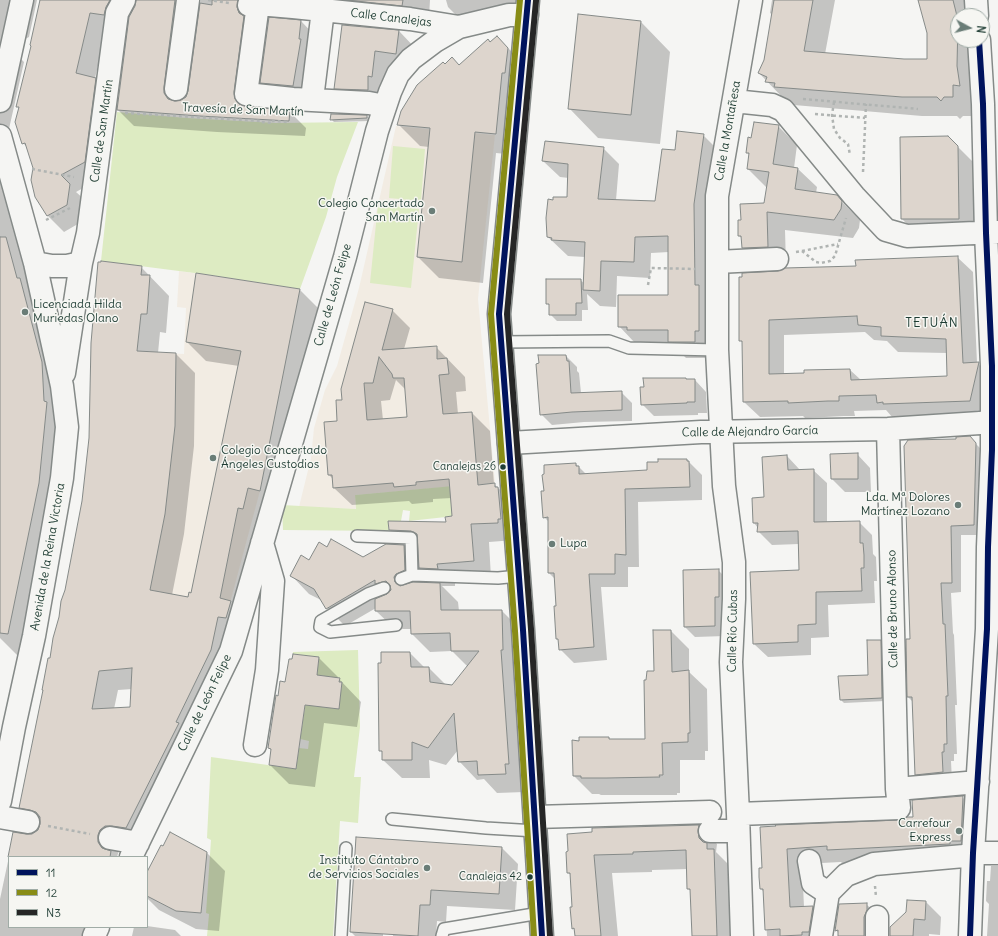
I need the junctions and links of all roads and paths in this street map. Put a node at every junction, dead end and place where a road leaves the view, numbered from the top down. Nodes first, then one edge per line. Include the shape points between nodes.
1 (22, 0) edge
2 (124, 0) edge
3 (188, 0) edge
4 (751, 0) edge
5 (527, 8) edge
6 (323, 10) junction
7 (459, 27) junction
8 (980, 48) edge
9 (176, 89) dead end
10 (312, 99) junction
11 (802, 99) dead end
12 (0, 101) edge
13 (734, 101) junction
14 (834, 102) junction
15 (866, 104) junction
16 (385, 106) junction
17 (918, 109) dead end
18 (105, 112) junction
19 (827, 115) dead end
20 (832, 115) junction
21 (865, 118) junction
22 (293, 122) dead end
23 (0, 136) edge
24 (8, 164) junction
25 (839, 177) junction
26 (94, 189) junction
27 (862, 204) junction
28 (846, 219) dead end
29 (24, 224) junction
30 (992, 232) edge
31 (838, 244) junction
32 (802, 251) junction
33 (777, 259) joint
34 (717, 262) junction
35 (35, 263) junction
36 (81, 263) junction
37 (694, 269) dead end
38 (648, 285) dead end
39 (501, 342) junction
40 (717, 350) junction
41 (62, 386) junction
42 (991, 421) junction
43 (888, 428) junction
44 (722, 432) junction
45 (509, 443) junction
46 (357, 536) dead end
47 (262, 543) junction
48 (412, 575) junction
49 (518, 576) junction
50 (401, 579) dead end
51 (384, 588) dead end
52 (396, 625) dead end
53 (993, 630) edge
54 (7, 733) edge
55 (255, 745) dead end
56 (978, 782) junction
57 (897, 789) junction
58 (0, 801) edge
59 (0, 818) edge
60 (392, 819) dead end
61 (28, 822) joint
62 (738, 822) junction
63 (536, 824) junction
64 (110, 838) joint
65 (346, 848) dead end
66 (135, 850) edge
67 (974, 853) junction
68 (998, 853) edge
69 (808, 861) dead end
70 (874, 864) junction
71 (828, 893) junction
72 (540, 913) junction
73 (877, 927) edge
74 (341, 936) edge
75 (442, 936) edge
76 (542, 936) edge
77 (742, 936) edge
78 (822, 936) edge
79 (970, 936) edge

1 - 12 street
2 - 18 street, Calle de San Martín via 117,13
3 - 9 street
4 - 13 street, Calle la Montañesa
5 - 7 street, Calle de León Felipe
5 - 39 street via 499,314
6 - 7 street, Calle Canalejas
6 - 10 street
6 - 10 street, Calle Canalejas via 254,4 246,94
7 - 16 street, Calle de León Felipe via 411,59 398,74
8 - 30 street
10 - 16 street, Calle Canalejas
11 - 14 path
13 - 25 street via 772,105 783,110
13 - 34 street, Calle la Montañesa via 717,196
14 - 15 path
14 - 20 path
15 - 17 path
15 - 21 path
16 - 47 street, Calle de León Felipe via 345,257
18 - 22 path, Travesía de San Martín via 273,123
18 - 26 street, Calle de San Martín
19 - 20 path
20 - 21 path
20 - 25 path via 834,129 848,144 850,158
21 - 27 path
23 - 24 street, Avenida de la Reina Victoria
24 - 26 path
24 - 29 street, Avenida de la Reina Victoria
25 - 27 street
26 - 29 path via 38,224
26 - 36 street, Calle de San Martín
27 - 30 street via 886,230 907,236
28 - 31 path
29 - 35 street, Avenida de la Reina Victoria
30 - 42 street
31 - 32 path
31 - 32 path via 835,256 830,261 821,263
32 - 33 path
33 - 34 street
34 - 40 street, Calle la Montañesa
35 - 36 street via 52,266
35 - 41 street, Avenida de la Reina Victoria
36 - 41 street, Avenida de la Reina Victoria
37 - 38 path via 651,268
39 - 40 lane via 608,341 629,348
39 - 45 street
40 - 44 street, Calle la Montañesa
41 - 54 street, Avenida de la Reina Victoria via 67,427 62,478 34,636
42 - 43 street, Calle de Alejandro García
42 - 53 street via 988,547
43 - 44 street, Calle de Alejandro García
43 - 57 street, Calle de Bruno Alonso
44 - 45 street, Calle de Alejandro García
44 - 62 street, Calle Río Cubas via 724,486 734,562 731,662
45 - 49 street
46 - 48 lane via 411,538
47 - 55 street via 272,581 267,670
47 - 66 street, Calle de León Felipe via 231,651
48 - 49 lane via 498,578
48 - 50 lane
49 - 63 street
51 - 52 lane via 368,594 321,621 320,627 330,632
53 - 56 street
54 - 58 street, Avenida de la Reina Victoria
56 - 57 street
56 - 67 street
57 - 62 street, Calle de Bruno Alonso via 899,808
59 - 61 street
60 - 63 lane via 486,828
61 - 64 path
62 - 63 street
62 - 77 street, Calle Río Cubas
63 - 72 street
64 - 66 street
65 - 74 lane
67 - 68 street
67 - 70 street
67 - 79 street
69 - 71 street via 813,884
70 - 71 street via 846,875
70 - 73 path
71 - 78 street
72 - 75 lane via 444,929
72 - 76 street

